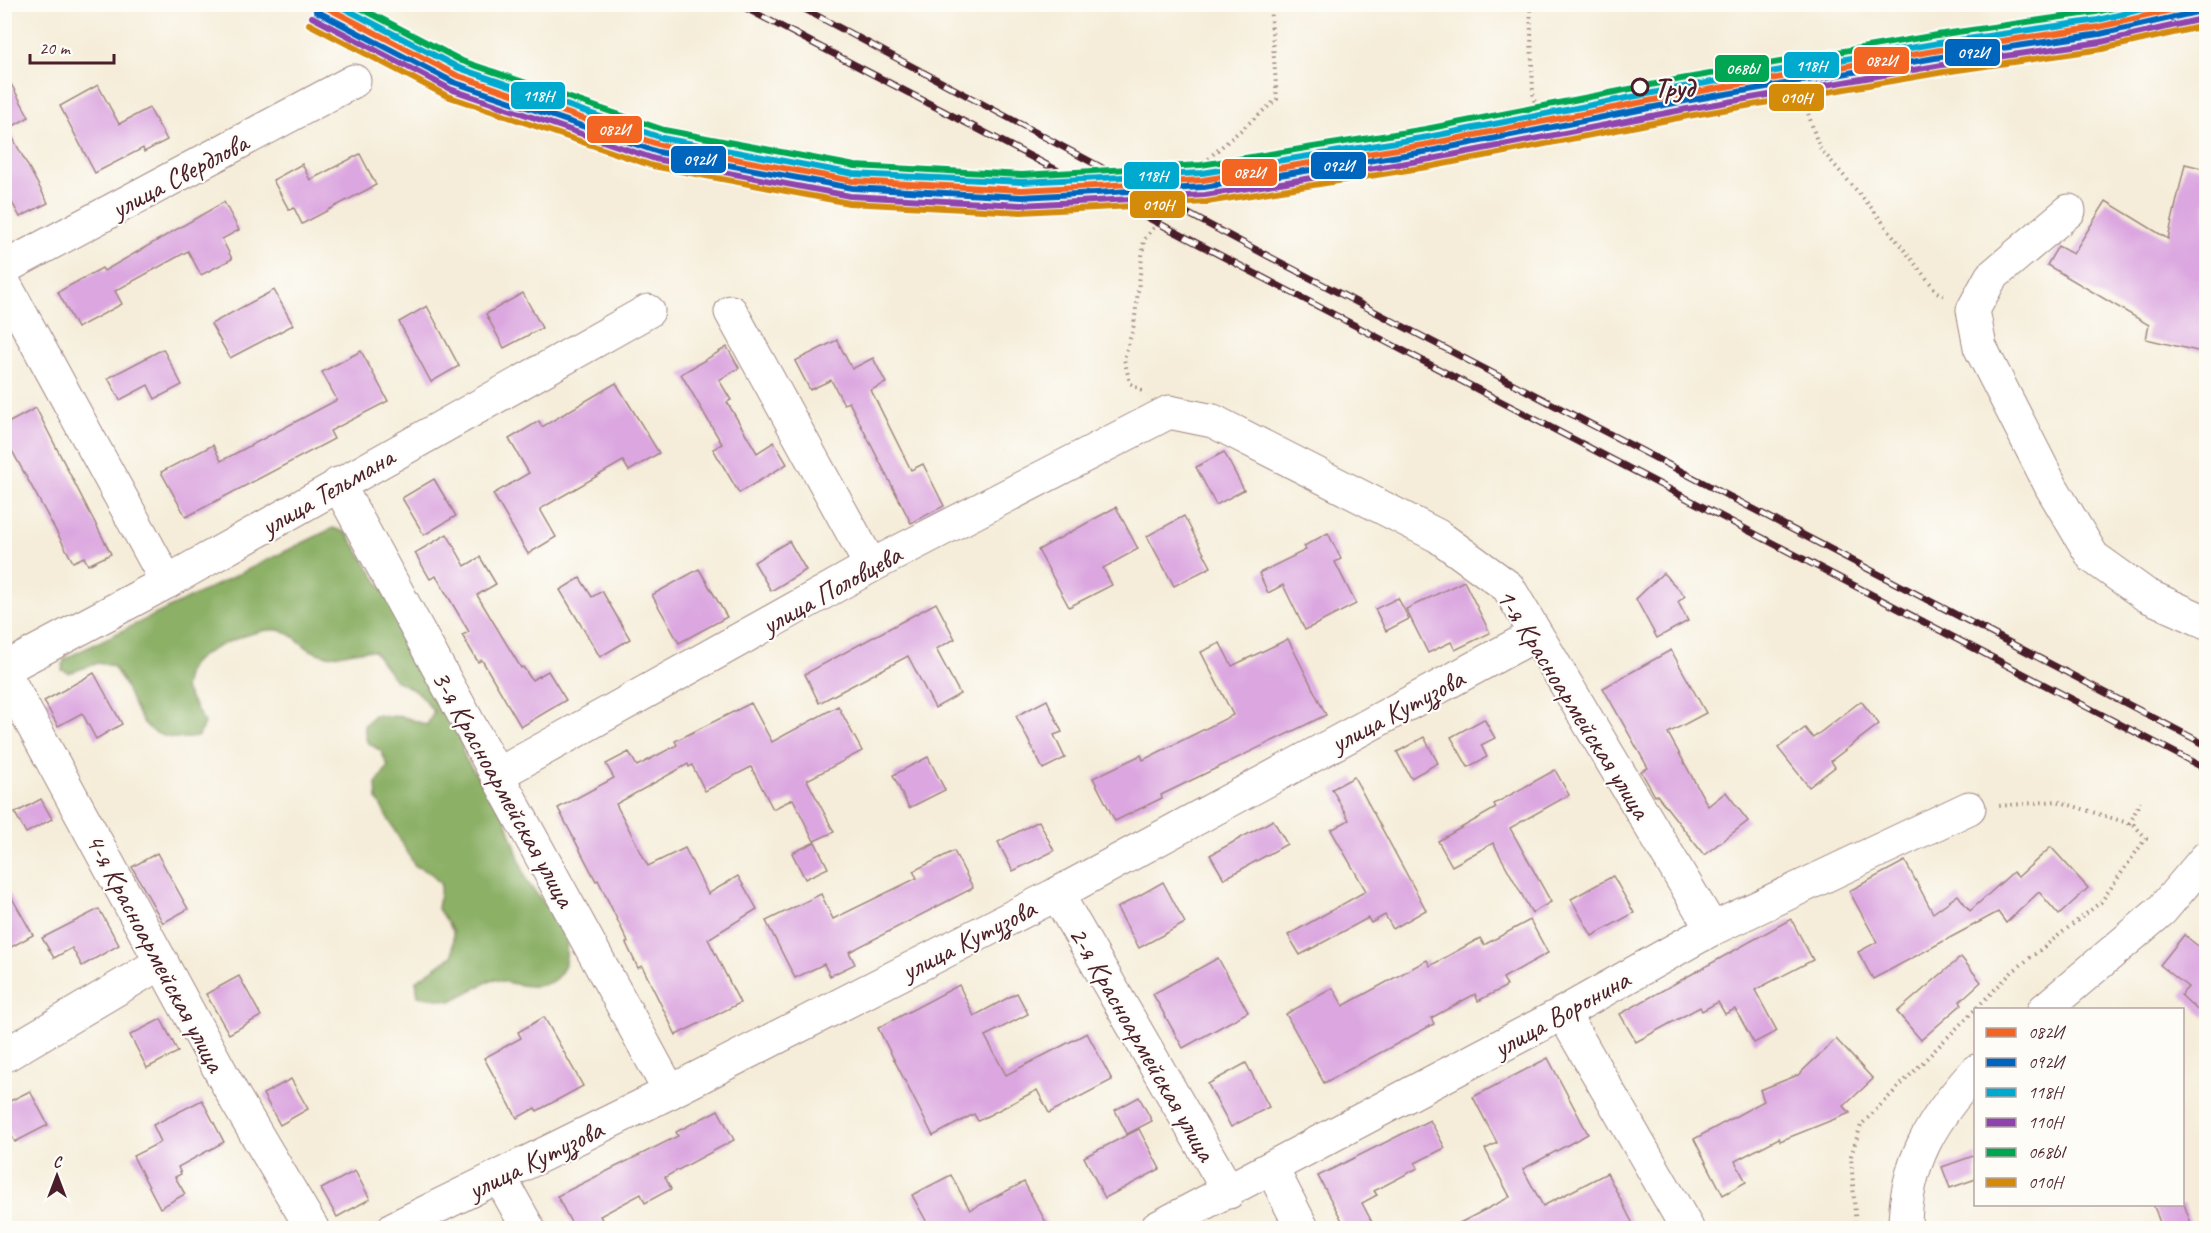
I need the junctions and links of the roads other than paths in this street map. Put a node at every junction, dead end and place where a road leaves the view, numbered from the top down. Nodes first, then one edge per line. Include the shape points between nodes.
1 (354, 81) dead end
2 (2069, 211) dead end
3 (4, 268) edge
4 (4, 283) edge
5 (648, 311) dead end
6 (731, 312) dead end
7 (1169, 412) joint
8 (338, 484) junction
9 (871, 566) junction
10 (167, 582) junction
11 (2206, 622) edge
12 (1535, 635) junction
13 (4, 671) edge
14 (497, 775) junction
15 (1969, 808) road end
16 (2206, 858) edge
17 (1057, 894) junction
18 (1712, 929) junction
19 (162, 962) junction
20 (2046, 1008) edge
21 (1563, 1013) junction
22 (4, 1056) edge
23 (1974, 1073) edge
24 (670, 1092) junction
25 (1272, 1169) junction
26 (499, 1176) junction
27 (1229, 1192) junction
28 (312, 1228) edge
29 (394, 1228) edge
30 (528, 1228) edge
31 (1157, 1228) edge
32 (1302, 1228) edge
33 (1687, 1228) edge
34 (1905, 1228) edge

1 - 3 street, улица Свердлова
2 - 11 street via 1991,277 1973,310 1980,347 2092,557 2146,595
4 - 10 street
5 - 8 street, улица Тельмана
6 - 9 street
7 - 9 street, улица Половцева
7 - 12 street, 1-я Красноармейская улица via 1213,421 1438,536 1509,587
8 - 10 street, улица Тельмана
8 - 14 street, 3-я Красноармейская улица
9 - 14 street, улица Половцева
10 - 13 street, улица Тельмана
12 - 17 street, улица Кутузова
12 - 18 street, 1-я Красноармейская улица
13 - 19 street, 4-я Красноармейская улица
14 - 24 street, 3-я Красноармейская улица
15 - 18 street, улица Воронина
16 - 20 street via 2161,911
17 - 24 street, улица Кутузова
17 - 27 street, 2-я Красноармейская улица
18 - 21 street, улица Воронина
19 - 22 street
19 - 28 street, 4-я Красноармейская улица via 236,1100
21 - 25 street, улица Воронина
21 - 33 street
23 - 34 street via 1945,1104 1916,1157 1905,1207
24 - 26 street, улица Кутузова
25 - 27 street, улица Воронина
25 - 32 street
26 - 29 street, улица Кутузова
26 - 30 street
27 - 31 street, улица Воронина

